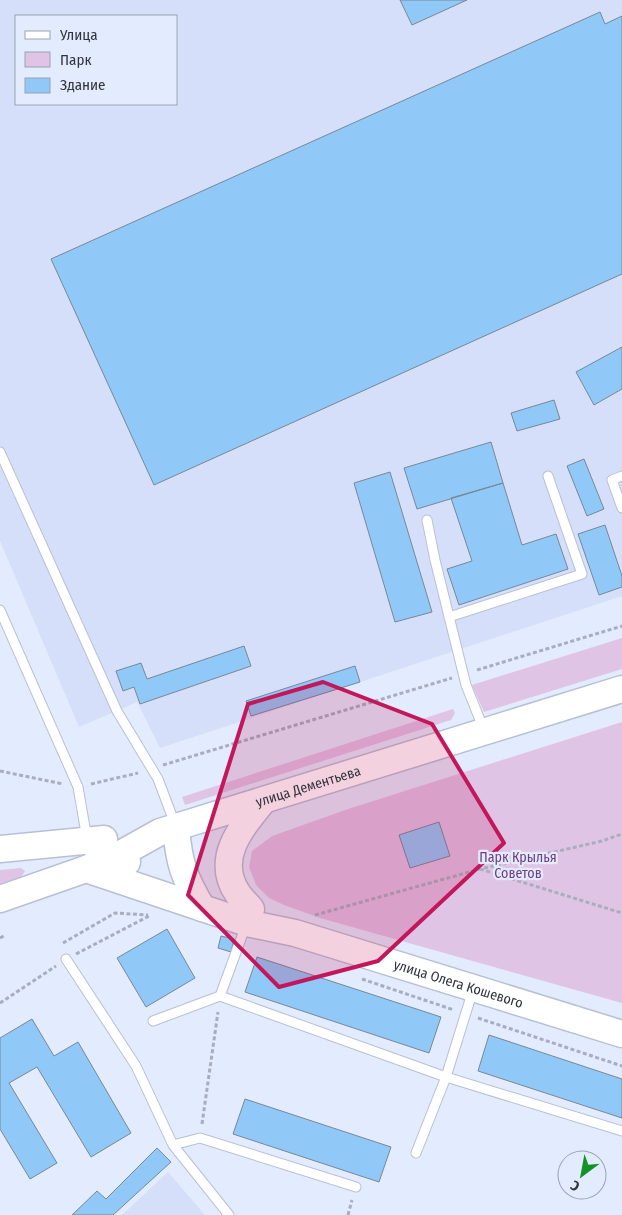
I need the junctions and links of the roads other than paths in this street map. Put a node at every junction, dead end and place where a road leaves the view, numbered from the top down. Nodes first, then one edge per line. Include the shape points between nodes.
1 (0, 452) edge
2 (548, 476) dead end
3 (622, 476) edge
4 (622, 508) edge
5 (427, 520) dead end
6 (0, 610) edge
7 (449, 617) junction
8 (622, 689) edge
9 (484, 731) junction
10 (263, 801) junction
11 (168, 830) junction
12 (88, 841) junction
13 (0, 850) edge
14 (115, 857) junction
15 (86, 869) junction
16 (195, 897) junction
17 (0, 899) edge
18 (249, 916) junction
19 (66, 959) dead end
20 (474, 987) junction
21 (220, 996) junction
22 (153, 1021) dead end
23 (622, 1034) edge
24 (446, 1078) junction
25 (622, 1131) edge
26 (173, 1145) junction
27 (416, 1153) dead end
28 (356, 1187) dead end
29 (229, 1215) edge

1 - 11 lane via 117,711 158,779
2 - 7 lane via 582,574
3 - 4 lane via 612,480
5 - 7 lane
6 - 12 lane via 78,787
7 - 9 lane
8 - 9 main road, улица Дементьева
9 - 10 main road, улица Дементьева
10 - 11 main road, улица Дементьева
10 - 18 main road via 238,833 229,854 233,884
11 - 12 main road
11 - 14 main road, улица Дементьева
11 - 16 main road
12 - 13 main road
12 - 14 main road, улица Олега Кошевого
12 - 15 main road
14 - 15 main road, улица Дементьева
14 - 16 main road, улица Олега Кошевого
15 - 16 main road, улица Олега Кошевого
15 - 17 main road, улица Дементьева
16 - 18 main road, улица Олега Кошевого
18 - 20 main road, улица Олега Кошевого via 302,925
18 - 21 lane
19 - 26 lane via 136,1066
20 - 23 main road, улица Олега Кошевого
20 - 24 lane
21 - 22 lane
21 - 24 lane
24 - 25 lane
24 - 27 lane
26 - 28 lane via 200,1138
26 - 29 lane

